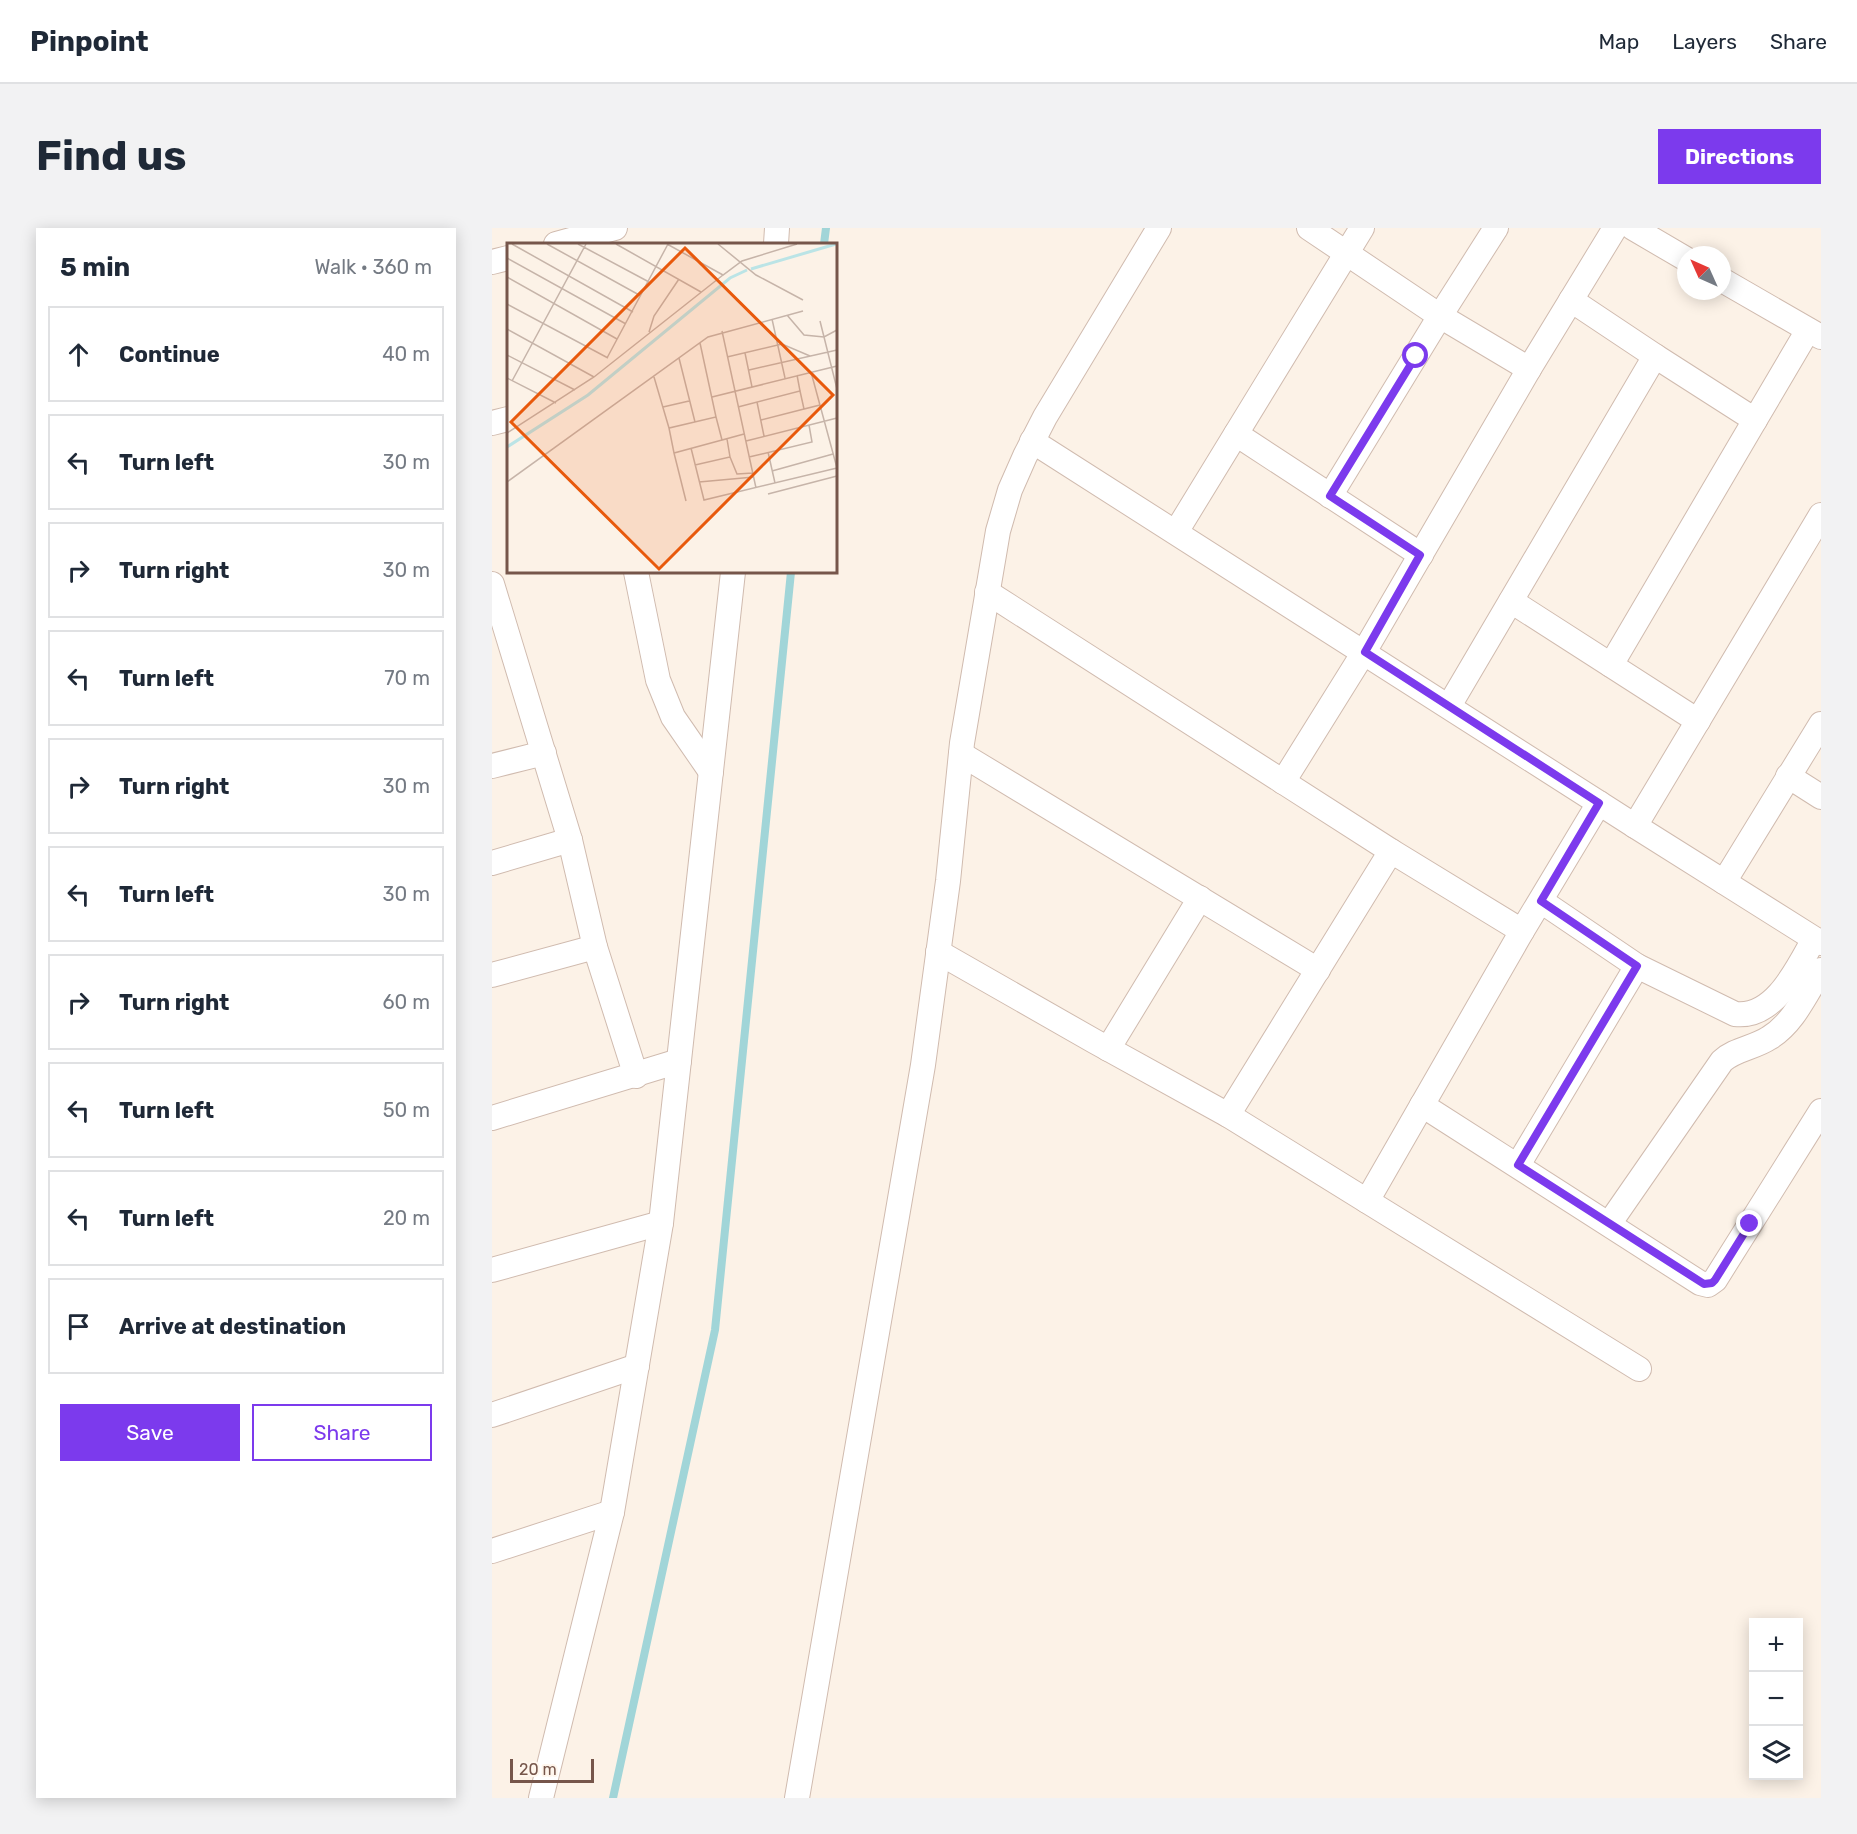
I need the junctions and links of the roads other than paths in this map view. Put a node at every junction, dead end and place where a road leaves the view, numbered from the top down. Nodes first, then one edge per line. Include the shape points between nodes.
1 (615, 228) edge
2 (777, 228) edge
3 (1159, 228) edge
4 (1309, 228) edge
5 (1362, 228) edge
6 (1496, 228) edge
7 (1615, 228) edge
8 (1633, 228) edge
9 (560, 243) edge
10 (776, 243) edge
11 (1346, 252) junction
12 (1677, 254) edge
13 (507, 258) edge
14 (492, 262) edge
15 (1731, 285) edge
16 (1571, 300) junction
17 (1440, 316) junction
18 (1815, 333) edge
19 (1655, 356) junction
20 (1529, 369) junction
21 (507, 419) edge
22 (1755, 420) junction
23 (492, 423) edge
24 (1236, 434) junction
25 (1032, 441) junction
26 (1330, 496) junction
27 (1821, 515) edge
28 (1176, 532) junction
29 (1420, 555) junction
30 (636, 573) edge
31 (733, 573) edge
32 (492, 584) edge
33 (987, 592) junction
34 (1511, 601) junction
35 (501, 648) edge
36 (1365, 652) junction
37 (1611, 665) junction
38 (1449, 706) junction
39 (1698, 721) junction
40 (1821, 724) edge
41 (544, 753) junction
42 (961, 754) junction
43 (492, 766) edge
44 (711, 772) junction
45 (1788, 776) junction
46 (1283, 782) junction
47 (1821, 796) edge
48 (1599, 803) junction
49 (1635, 826) junction
50 (570, 840) junction
51 (1391, 851) junction
52 (492, 862) edge
53 (1724, 882) junction
54 (1200, 898) junction
55 (1541, 901) junction
56 (1522, 931) junction
57 (1818, 941) edge
58 (595, 947) junction
59 (938, 952) junction
60 (1637, 966) junction
61 (1318, 970) junction
62 (1821, 970) edge
63 (492, 975) edge
64 (1108, 1050) junction
65 (679, 1061) junction
66 (636, 1076) junction
67 (1422, 1105) junction
68 (1821, 1111) edge
69 (1228, 1115) junction
70 (492, 1118) edge
71 (1518, 1165) junction
72 (1367, 1201) junction
73 (661, 1223) junction
74 (1609, 1224) junction
75 (492, 1270) edge
76 (637, 1366) junction
77 (1639, 1370) dead end
78 (492, 1415) edge
79 (612, 1512) junction
80 (492, 1551) edge
81 (541, 1798) edge
82 (797, 1798) edge

1 - 9 street
2 - 10 street
3 - 25 street
4 - 11 street
5 - 11 street
6 - 17 street
7 - 16 street
8 - 12 street
11 - 17 street
11 - 24 street
13 - 14 street
15 - 18 street
16 - 19 street
16 - 20 street
17 - 20 street
17 - 26 street
18 - 22 street
19 - 22 street
19 - 34 street
20 - 29 street
21 - 23 street
22 - 37 street
24 - 26 street
24 - 28 street
25 - 28 street
25 - 33 street via 1004,510
26 - 29 street
27 - 39 street
28 - 36 street
29 - 36 street
30 - 44 street via 658,680 673,717
31 - 44 street
32 - 35 street
33 - 42 street
33 - 46 street
34 - 37 street
34 - 38 street
35 - 41 street
36 - 38 street
36 - 46 street
37 - 39 street
38 - 48 street
39 - 49 street
40 - 45 street
41 - 43 street
41 - 50 street
42 - 54 street
42 - 59 street
44 - 65 street
45 - 47 street
45 - 53 street
46 - 51 street
48 - 49 street
48 - 55 street
49 - 53 street
50 - 52 street
50 - 58 street
51 - 56 street
51 - 61 street
53 - 57 street
54 - 61 street
54 - 64 street
55 - 56 street
55 - 60 street
56 - 67 street
57 - 60 street via 1780,993 1753,1014 1735,1014
58 - 63 street
58 - 66 street
59 - 64 street
59 - 82 street via 923,1065
60 - 71 street
61 - 69 street
62 - 74 street via 1792,1017 1775,1034 1722,1061
64 - 69 street
65 - 66 street
65 - 73 street
66 - 70 street
67 - 71 street
67 - 72 street
68 - 74 street via 1712,1283 1700,1283
69 - 72 street
71 - 74 street
72 - 77 street
73 - 75 street
73 - 76 street
76 - 78 street
76 - 79 street
79 - 80 street
79 - 81 street

